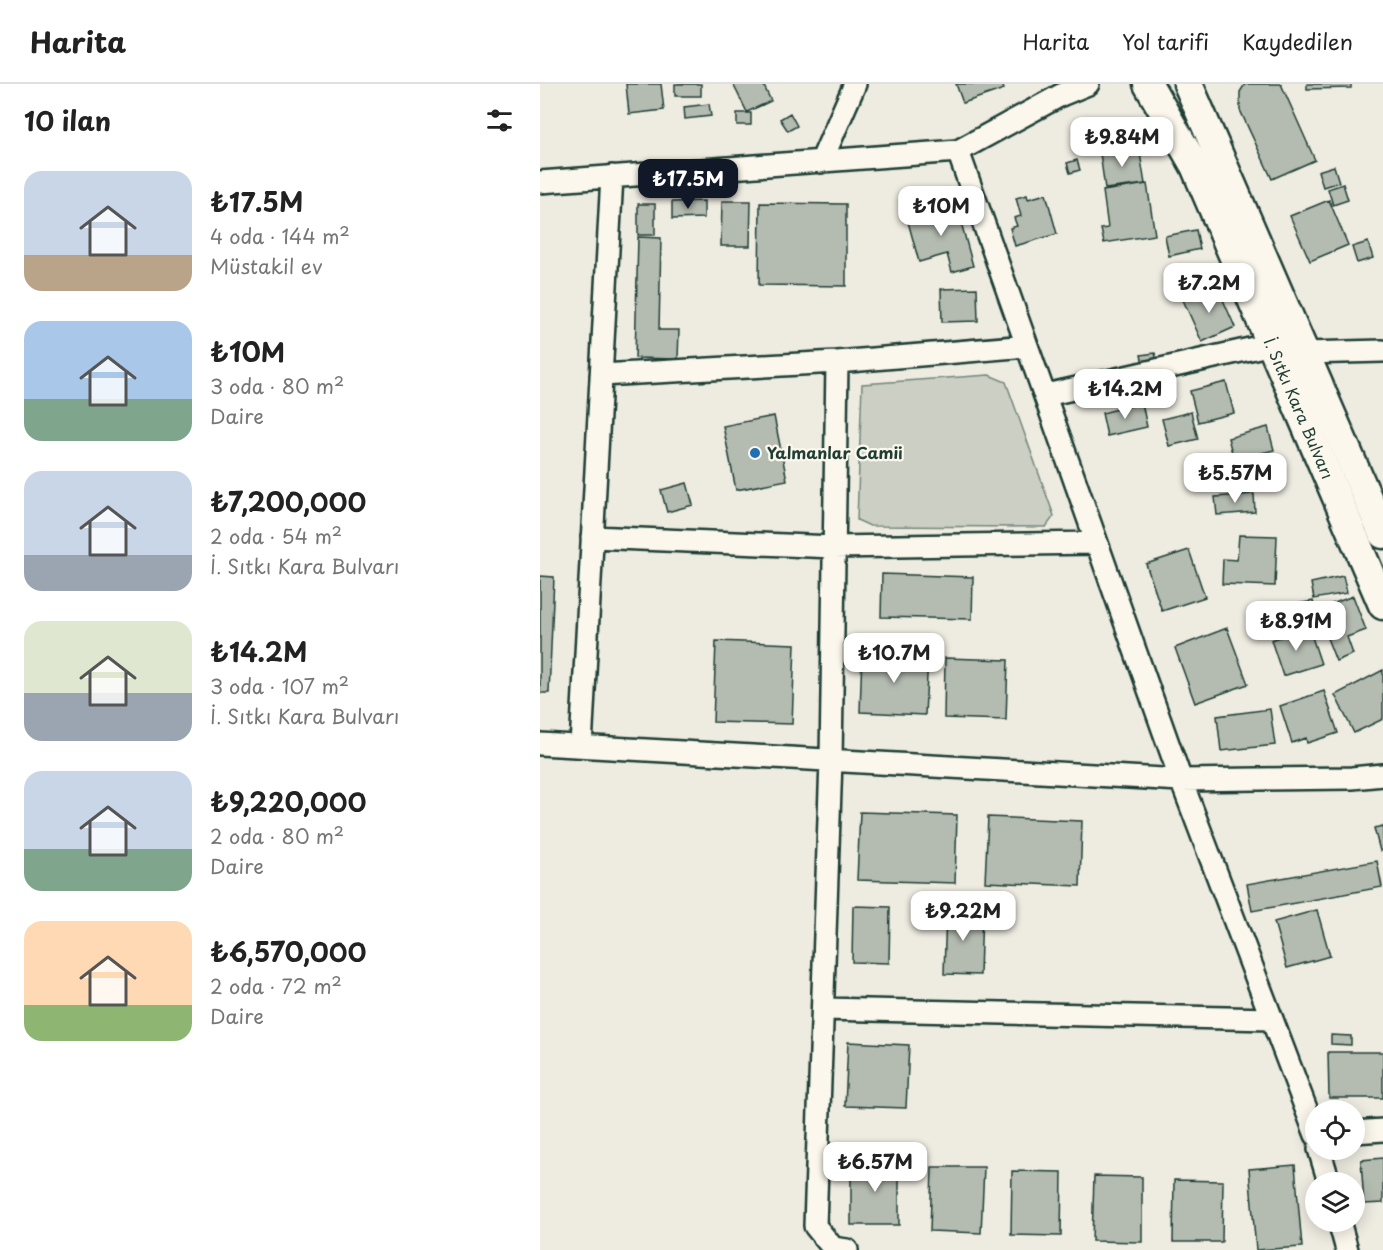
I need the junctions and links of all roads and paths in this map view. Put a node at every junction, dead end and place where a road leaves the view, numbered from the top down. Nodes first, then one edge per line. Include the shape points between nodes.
1 (855, 84) edge
2 (1088, 84) edge
3 (1148, 84) edge
4 (1188, 84) edge
5 (958, 151) junction
6 (821, 162) junction
7 (612, 176) junction
8 (540, 182) edge
9 (1272, 344) junction
10 (1027, 346) junction
11 (1383, 351) edge
12 (1304, 353) junction
13 (837, 362) junction
14 (601, 375) junction
15 (1046, 395) junction
16 (1383, 534) edge
17 (592, 537) junction
18 (1097, 543) junction
19 (834, 547) junction
20 (1383, 605) edge
21 (540, 744) edge
22 (581, 746) junction
23 (831, 760) junction
24 (1383, 775) edge
25 (1181, 780) junction
26 (823, 1009) junction
27 (1272, 1019) junction
28 (1305, 1106) edge
29 (1383, 1130) edge
30 (1365, 1131) edge
31 (1343, 1232) edge
32 (848, 1250) edge
33 (1347, 1250) edge

1 - 6 street
2 - 5 street
3 - 9 main road, İ. Sıtkı Kara Bulvarı via 1195,166
4 - 12 main road, İ. Sıtkı Kara Bulvarı
5 - 6 street
5 - 10 street
6 - 7 street
7 - 8 street
7 - 14 street
9 - 15 street
9 - 20 main road, İ. Sıtkı Kara Bulvarı
10 - 13 street
10 - 15 street
11 - 12 street
12 - 16 main road, İ. Sıtkı Kara Bulvarı
13 - 14 street
13 - 19 street
14 - 17 street
15 - 18 street
17 - 19 street
17 - 22 street
18 - 19 street
18 - 25 street
19 - 23 street
21 - 22 street
22 - 23 street
23 - 25 street
23 - 26 street
24 - 25 street
25 - 27 street
26 - 27 street
26 - 32 street via 815,1226 834,1248
27 - 28 street
29 - 30 street
31 - 33 street

